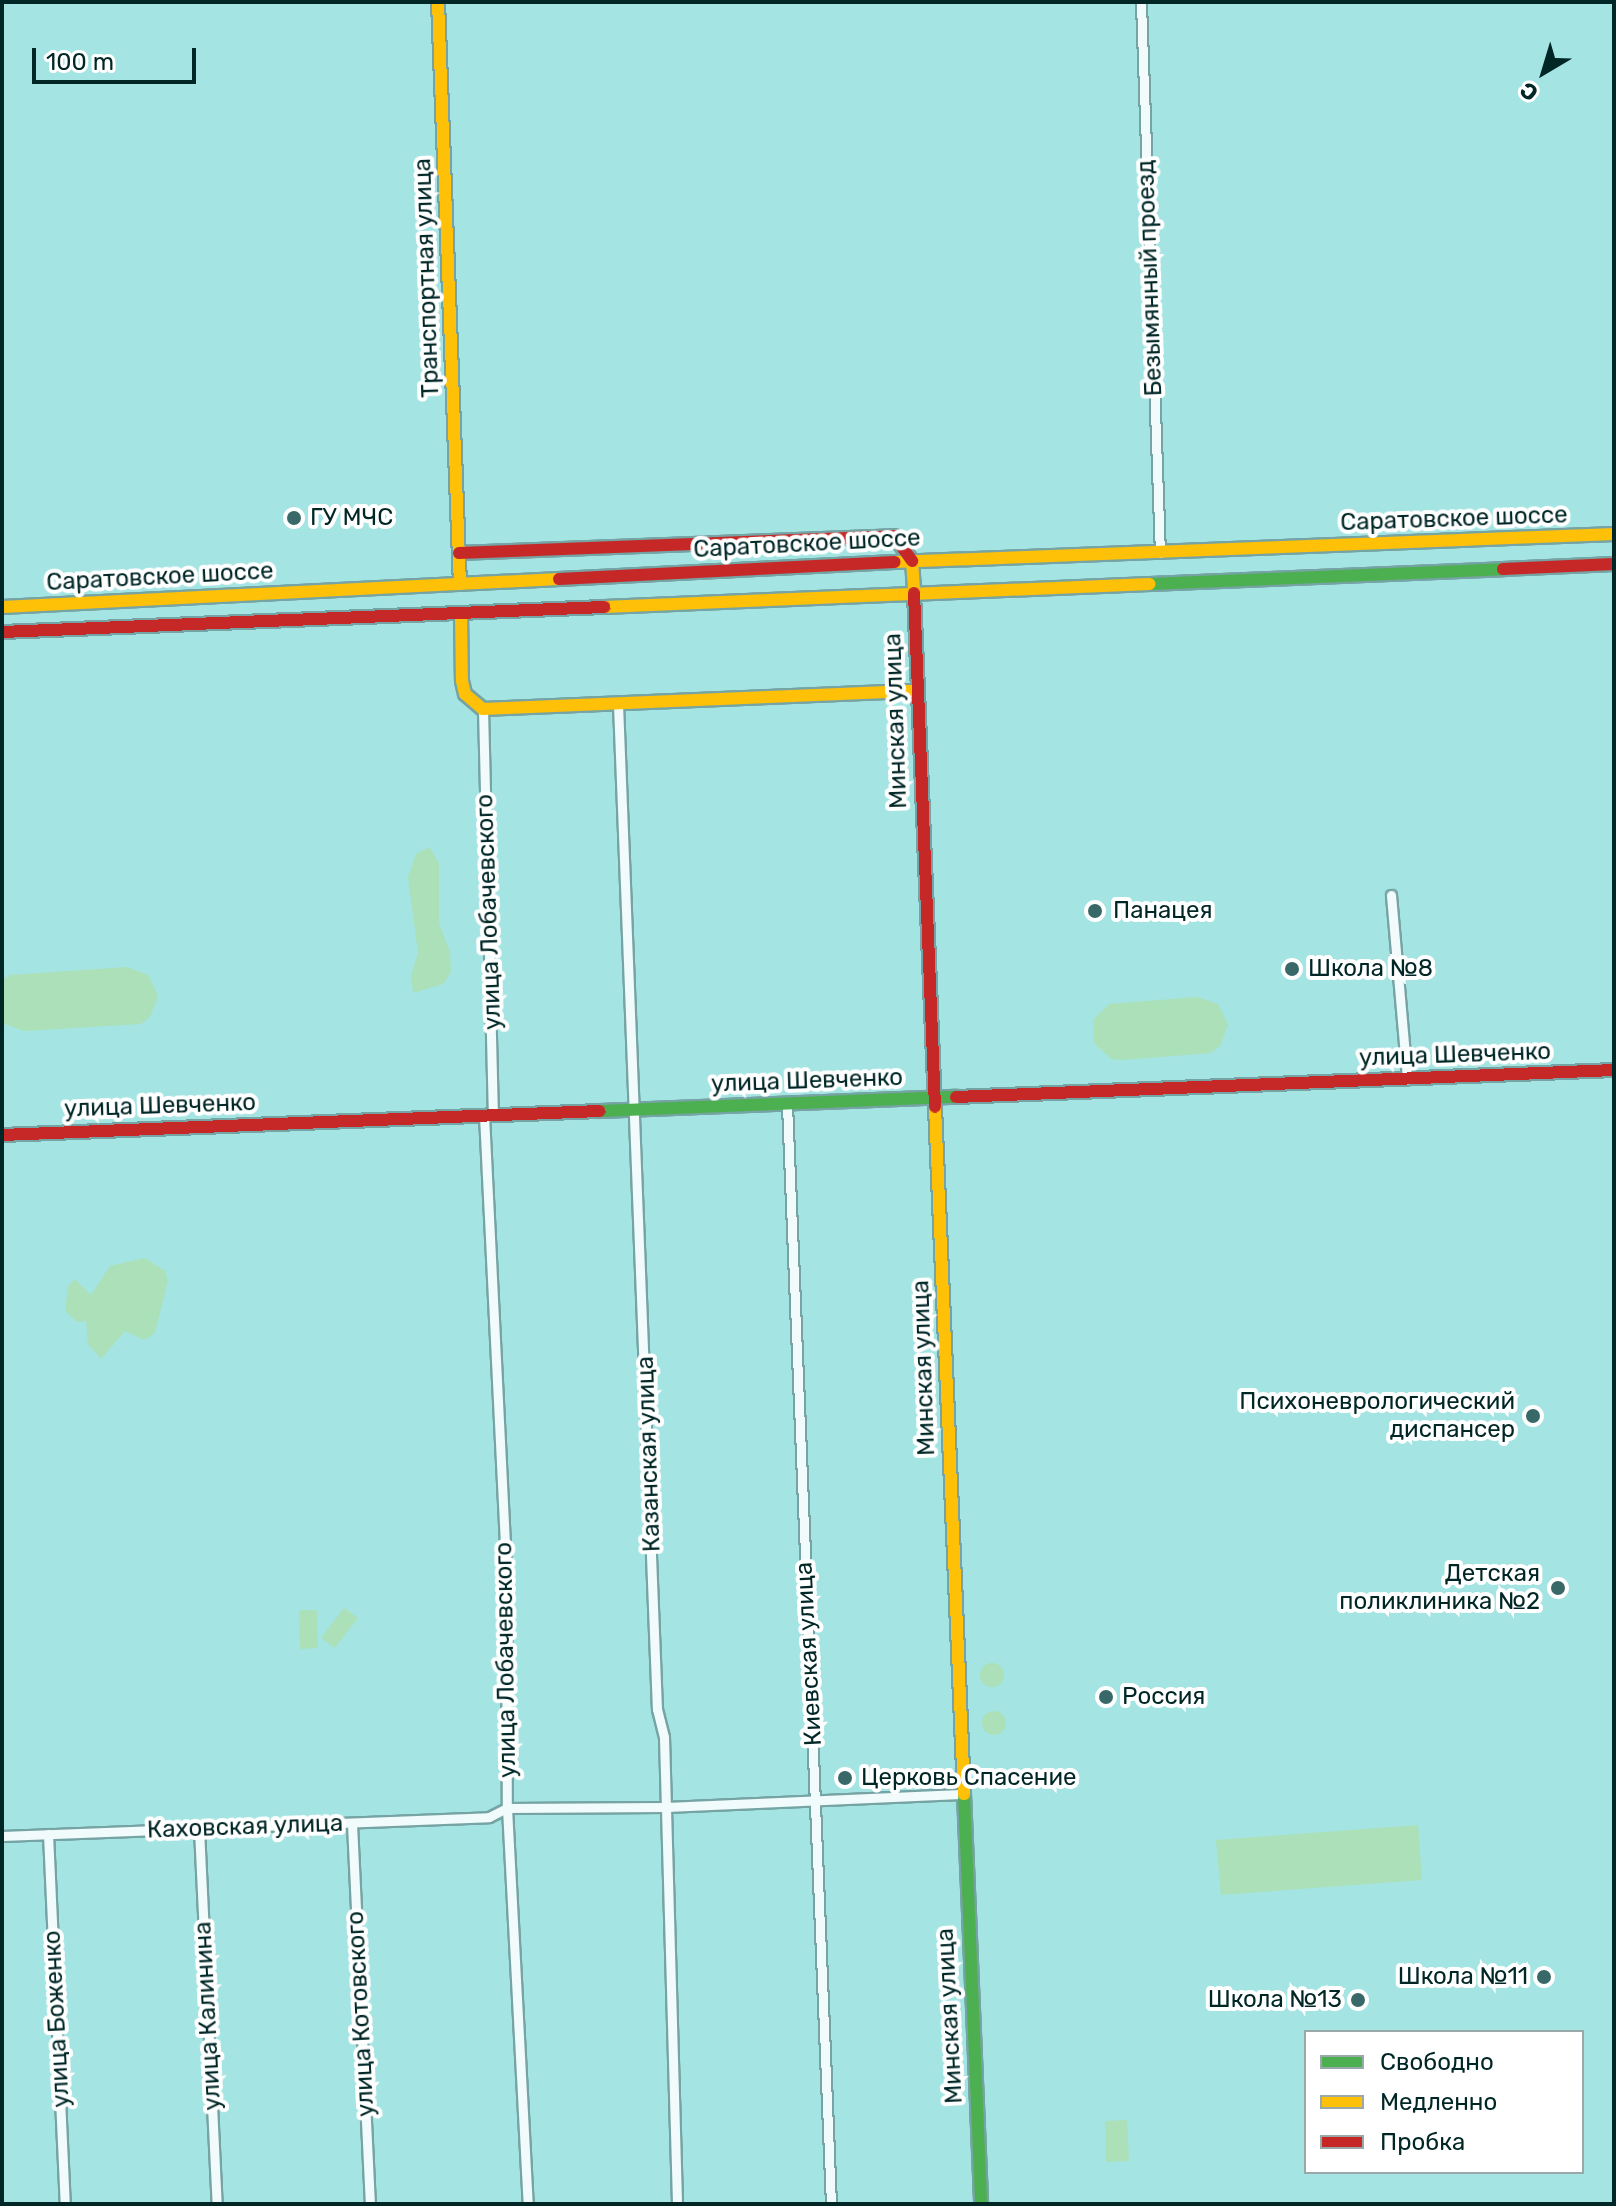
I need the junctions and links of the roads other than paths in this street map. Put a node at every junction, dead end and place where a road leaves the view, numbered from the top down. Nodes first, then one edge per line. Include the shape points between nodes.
1 (438, 2) edge
2 (1141, 2) edge
3 (1614, 534) edge
4 (459, 553) junction
5 (1160, 553) junction
6 (912, 561) junction
7 (1614, 564) edge
8 (460, 584) junction
9 (914, 593) junction
10 (2, 607) edge
11 (461, 613) junction
12 (2, 632) edge
13 (917, 691) junction
14 (618, 704) junction
15 (483, 709) junction
16 (1391, 895) dead end
17 (1614, 1070) edge
18 (1407, 1079) junction
19 (933, 1099) junction
20 (787, 1104) junction
21 (636, 1109) junction
22 (489, 1115) junction
23 (2, 1135) edge
24 (962, 1794) junction
25 (814, 1800) junction
26 (665, 1807) junction
27 (507, 1808) junction
28 (489, 1817) junction
29 (352, 1824) junction
30 (508, 1828) junction
31 (199, 1829) junction
32 (48, 1834) junction
33 (2, 1836) edge
34 (65, 2204) edge
35 (217, 2204) edge
36 (370, 2204) edge
37 (528, 2204) edge
38 (677, 2204) edge
39 (831, 2204) edge
40 (981, 2204) edge

1 - 4 main road, Транспортная улица
2 - 5 street, Безымянный проезд
3 - 5 main road, Саратовское шоссе
4 - 6 main road via 894,536
4 - 8 main road, Транспортная улица
5 - 6 main road, Саратовское шоссе
6 - 8 main road, Саратовское шоссе
6 - 9 main road, Минская улица
7 - 9 main road, Саратовское шоссе
8 - 10 main road, Саратовское шоссе
8 - 11 main road, Транспортная улица
9 - 11 main road, Саратовское шоссе
9 - 13 main road, Минская улица
11 - 12 main road, Саратовское шоссе
11 - 15 main road, Транспортная улица via 462,681 473,704
13 - 14 main road
13 - 19 main road, Минская улица
14 - 15 main road
14 - 21 street, Казанская улица
15 - 22 street, улица Лобачевского
16 - 18 street
17 - 18 main road, улица Шевченко
18 - 19 main road, улица Шевченко
19 - 20 main road, улица Шевченко
19 - 24 main road, Минская улица
20 - 21 main road, улица Шевченко
20 - 25 street, Киевская улица
21 - 22 main road, улица Шевченко
21 - 26 street, Казанская улица
22 - 23 main road, улица Шевченко
22 - 27 street, улица Лобачевского via 506,1569
24 - 25 street, Каховская улица
24 - 40 main road, Минская улица
25 - 26 street, Каховская улица
25 - 39 street, Киевская улица
26 - 27 street, Каховская улица
26 - 38 street, Казанская улица
27 - 28 street, Каховская улица
27 - 30 street, улица Лобачевского
28 - 29 street, Каховская улица
28 - 30 street
29 - 31 street, Каховская улица
29 - 36 street, улица Котовского
30 - 37 street, улица Лобачевского
31 - 32 street, Каховская улица
31 - 35 street, улица Калинина
32 - 33 street, Каховская улица
32 - 34 street, улица Боженко

